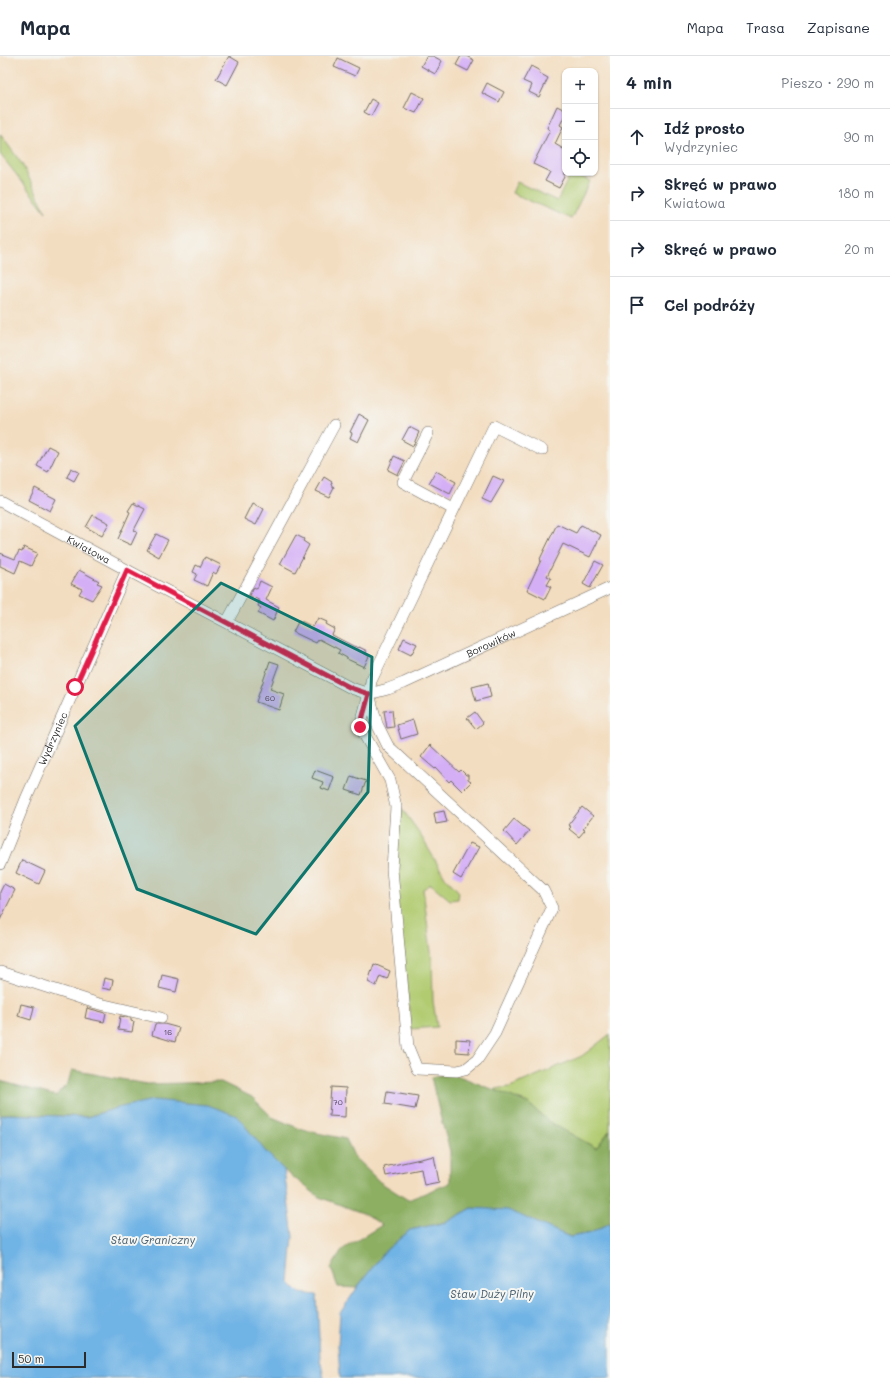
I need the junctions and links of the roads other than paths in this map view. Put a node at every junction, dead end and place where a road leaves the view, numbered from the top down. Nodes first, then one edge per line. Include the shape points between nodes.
1 (334, 425) dead end
2 (428, 433) dead end
3 (542, 450) dead end
4 (0, 501) edge
5 (453, 509) junction
6 (127, 570) junction
7 (610, 588) edge
8 (226, 622) junction
9 (369, 694) junction
10 (0, 864) edge
11 (0, 972) edge
12 (161, 1018) dead end

1 - 8 street
2 - 5 street via 403,482
3 - 5 street via 494,426
4 - 6 street, Kwiatowa
5 - 9 street via 371,681
6 - 8 street, Kwiatowa
6 - 10 street, Wydrzyniec
7 - 9 street, Borowików via 404,683
8 - 9 street, Kwiatowa via 351,688
9 - 9 street via 377,724 388,746 543,890 552,908 494,1033 477,1060 466,1069 417,1069 408,1048 392,869 396,807 390,780 360,727
11 - 12 street via 96,1003

